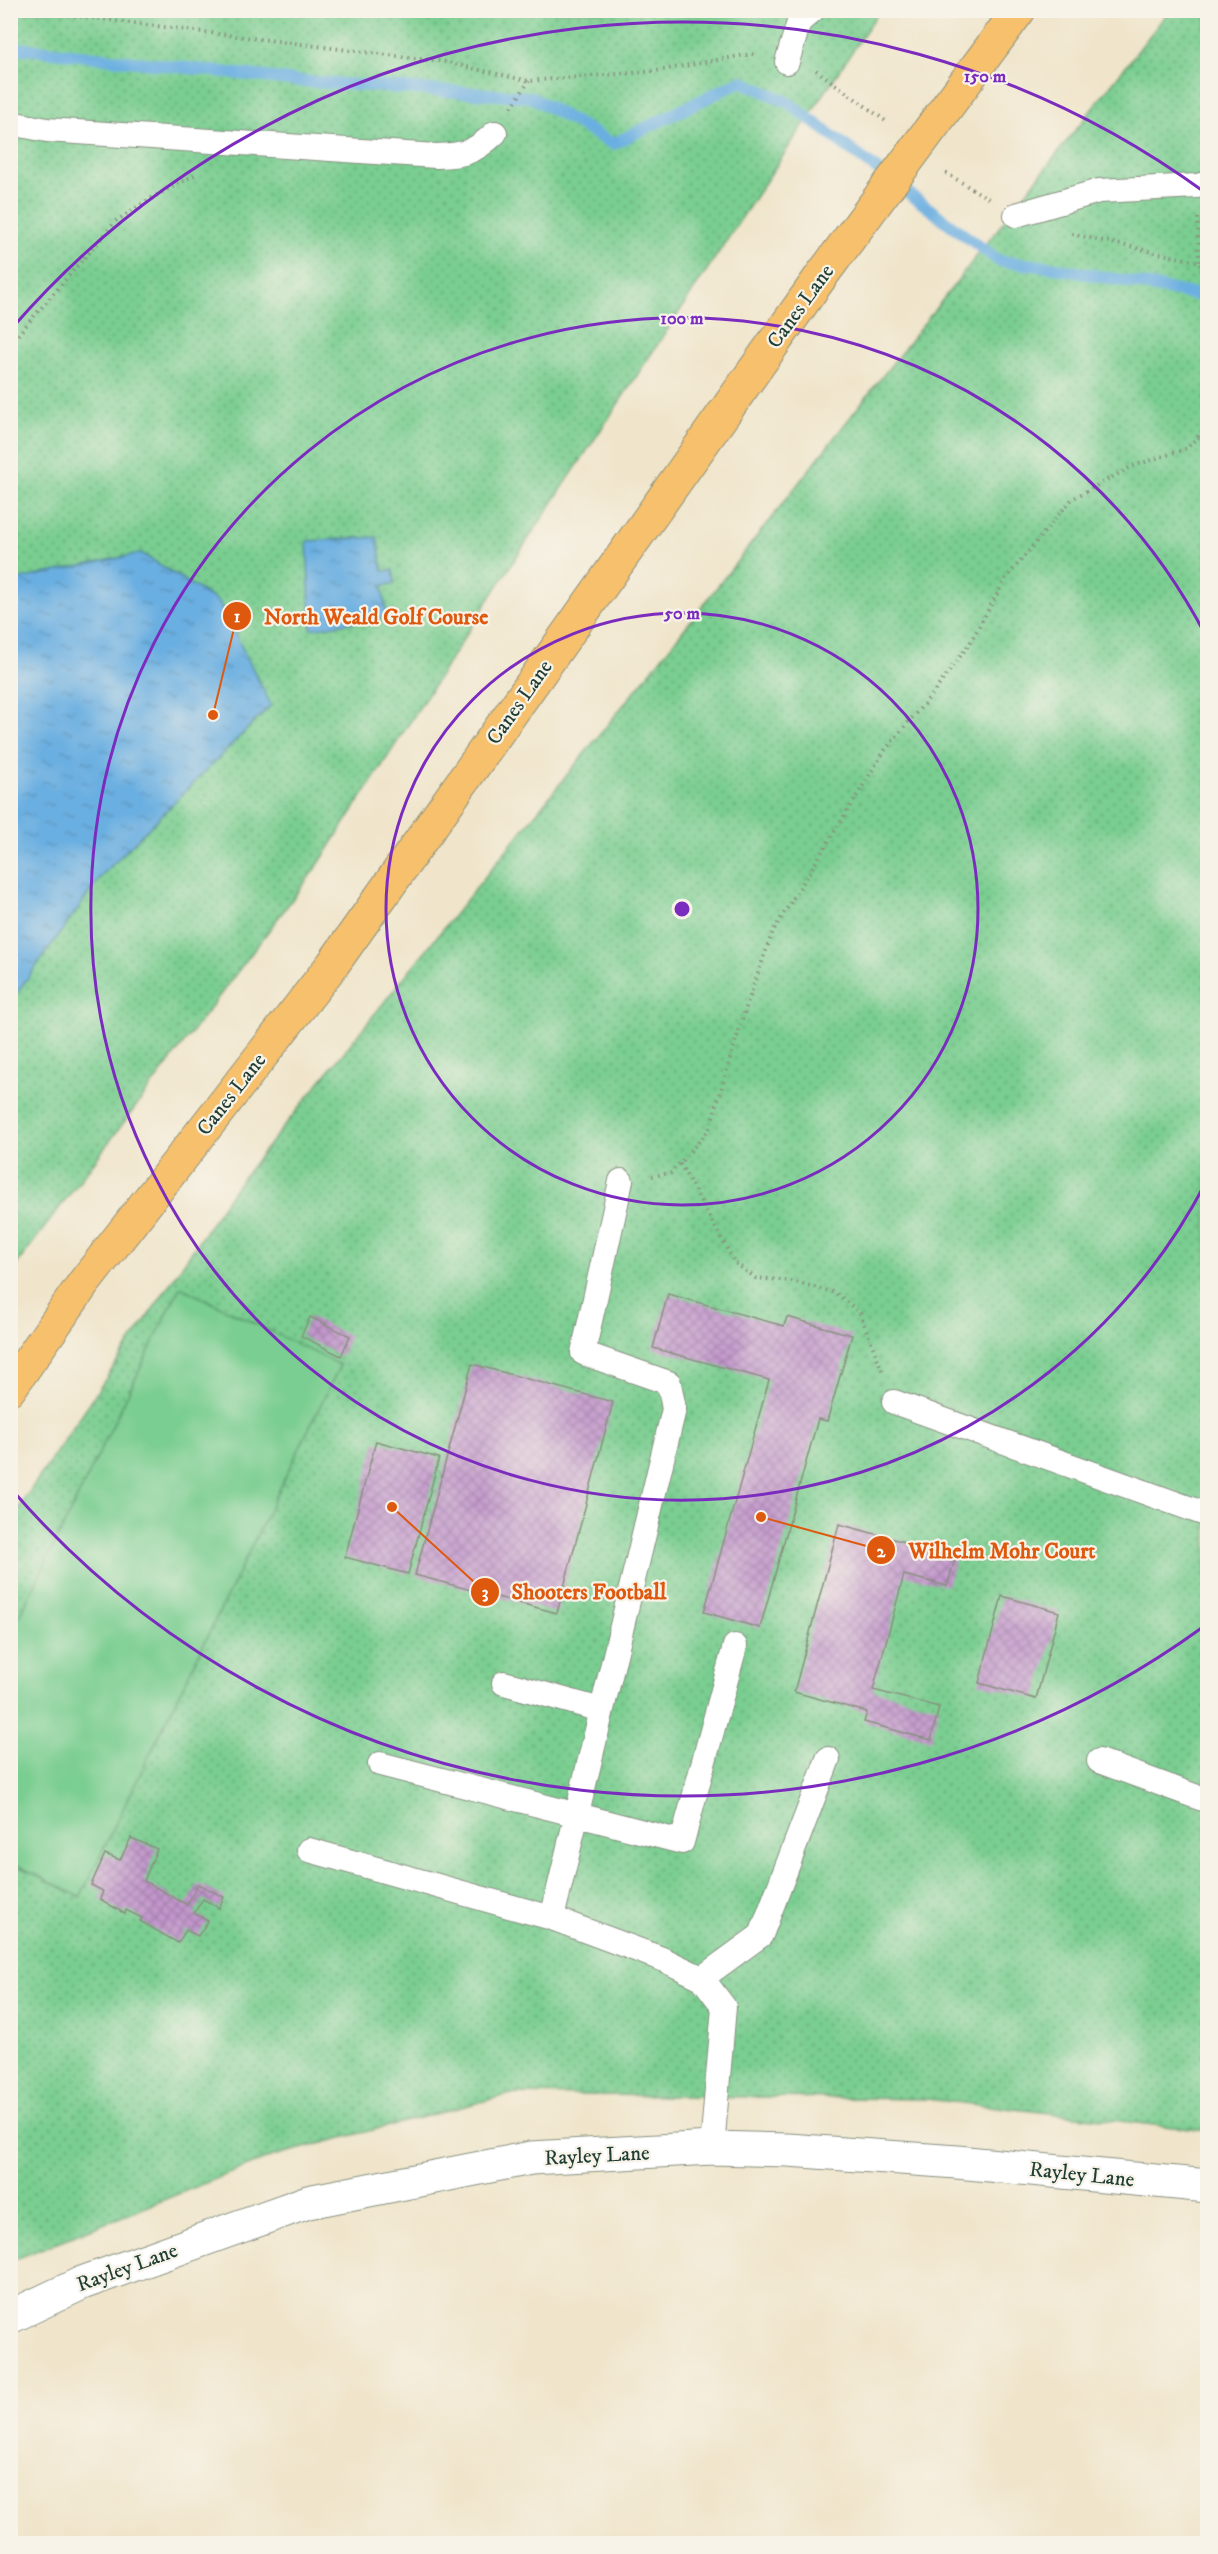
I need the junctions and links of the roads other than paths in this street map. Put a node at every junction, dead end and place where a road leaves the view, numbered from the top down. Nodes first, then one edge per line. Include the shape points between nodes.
1 (813, 10) edge
2 (1019, 10) edge
3 (787, 62) road end
4 (10, 123) edge
5 (495, 133) dead end
6 (1202, 184) edge
7 (1016, 215) dead end
8 (621, 1181) road end
9 (10, 1388) edge
10 (894, 1402) road end
11 (1208, 1515) edge
12 (735, 1646) dead end
13 (504, 1683) dead end
14 (601, 1710) junction
15 (828, 1759) dead end
16 (1099, 1761) dead end
17 (380, 1764) dead end
18 (1208, 1801) edge
19 (576, 1815) junction
20 (309, 1850) dead end
21 (552, 1918) junction
22 (702, 1978) junction
23 (712, 2148) junction
24 (1208, 2186) edge
25 (10, 2317) edge

1 - 3 lane via 799,22
2 - 9 highway, Canes Lane via 822,275 333,964 83,1284
4 - 5 lane via 47,130 436,156 463,155 480,147
6 - 7 lane via 1099,191
8 - 14 lane via 583,1353 669,1383 674,1409
10 - 11 lane
12 - 19 lane via 682,1842
13 - 14 lane
14 - 19 lane
15 - 22 lane via 761,1935
16 - 18 lane
17 - 19 lane
19 - 21 lane
20 - 21 lane
21 - 22 lane
22 - 23 lane via 724,2007
23 - 24 street, Rayley Lane via 945,2161
23 - 25 street, Rayley Lane via 531,2158 308,2202 82,2283

